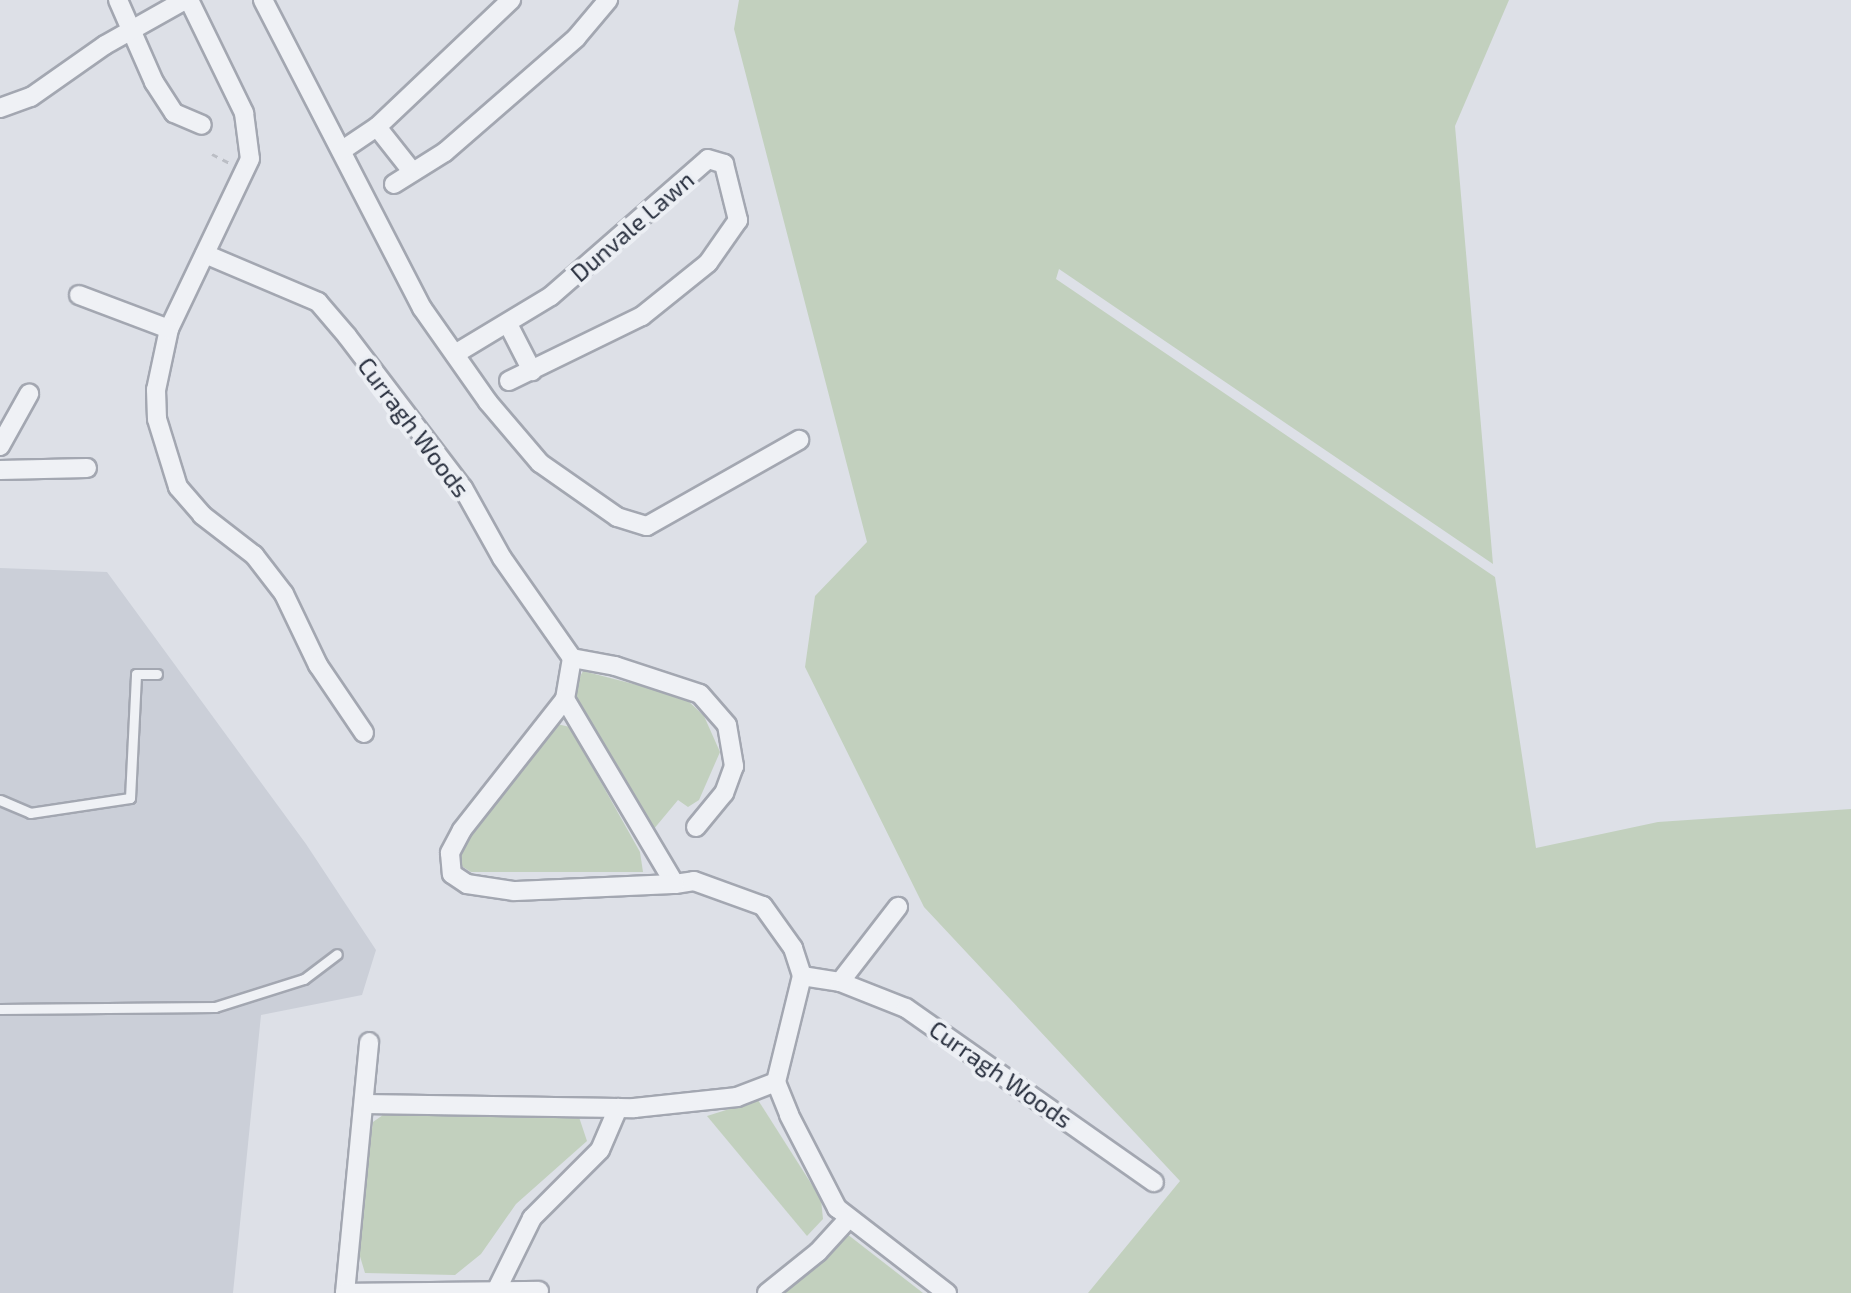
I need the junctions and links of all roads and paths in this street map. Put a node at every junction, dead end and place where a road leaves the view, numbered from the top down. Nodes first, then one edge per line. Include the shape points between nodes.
1 (118, 0) edge
2 (187, 0) edge
3 (263, 0) edge
4 (511, 0) edge
5 (608, 0) edge
6 (136, 31) junction
7 (0, 108) edge
8 (202, 125) dead end
9 (377, 127) junction
10 (344, 149) junction
11 (411, 170) junction
12 (394, 184) dead end
13 (205, 254) junction
14 (79, 295) dead end
15 (508, 324) junction
16 (169, 329) junction
17 (455, 354) junction
18 (532, 371) junction
19 (509, 381) dead end
20 (29, 394) dead end
21 (799, 440) dead end
22 (0, 446) edge
23 (87, 468) dead end
24 (0, 470) edge
25 (572, 658) junction
26 (157, 674) dead end
27 (565, 699) junction
28 (364, 733) dead end
29 (0, 800) edge
30 (696, 827) dead end
31 (675, 884) junction
32 (898, 907) dead end
33 (337, 954) dead end
34 (802, 976) junction
35 (840, 982) junction
36 (0, 1009) edge
37 (369, 1042) dead end
38 (776, 1082) junction
39 (365, 1104) junction
40 (618, 1108) junction
41 (1154, 1182) dead end
42 (849, 1218) junction
43 (496, 1291) junction
44 (539, 1291) edge
45 (345, 1293) edge
46 (767, 1293) edge
47 (947, 1293) edge

1 - 6 street
2 - 6 street
2 - 13 street via 244,113 250,159
3 - 10 street via 323,122
4 - 9 street
5 - 11 street via 576,38 445,152
6 - 7 street via 105,45 31,97
6 - 8 street via 154,82 174,113
9 - 10 street
9 - 11 street
10 - 17 street via 422,308
11 - 12 street
13 - 16 street
13 - 25 street, Curragh Woods via 318,302 463,488 502,558
14 - 16 street
15 - 17 street, Dunvale Lawn
15 - 18 street
15 - 18 street, Dunvale Lawn via 624,236 708,159 724,164 738,220 708,263 642,316
16 - 28 street via 156,390 157,419 178,487 202,515 254,555 278,585 318,665
17 - 21 street via 513,433 575,492 617,517 647,526
18 - 19 street, Dunvale Lawn
20 - 22 street
23 - 24 street
25 - 27 street
25 - 30 street via 700,694 727,725 734,766 724,793
26 - 29 lane via 136,674 130,798 30,813
27 - 31 street
27 - 31 street via 462,830 450,853 452,874 467,884 514,891
31 - 34 street via 694,881 763,906 793,948
32 - 35 street
33 - 36 lane via 304,979 215,1007
34 - 35 street, Curragh Woods
34 - 38 street
35 - 41 street, Curragh Woods via 906,1008
37 - 39 street
38 - 40 street via 737,1097
38 - 42 street via 813,1167
39 - 40 street
39 - 45 street
40 - 43 street via 600,1150 532,1218
42 - 46 street via 818,1252
42 - 47 street
43 - 44 street
43 - 45 street

